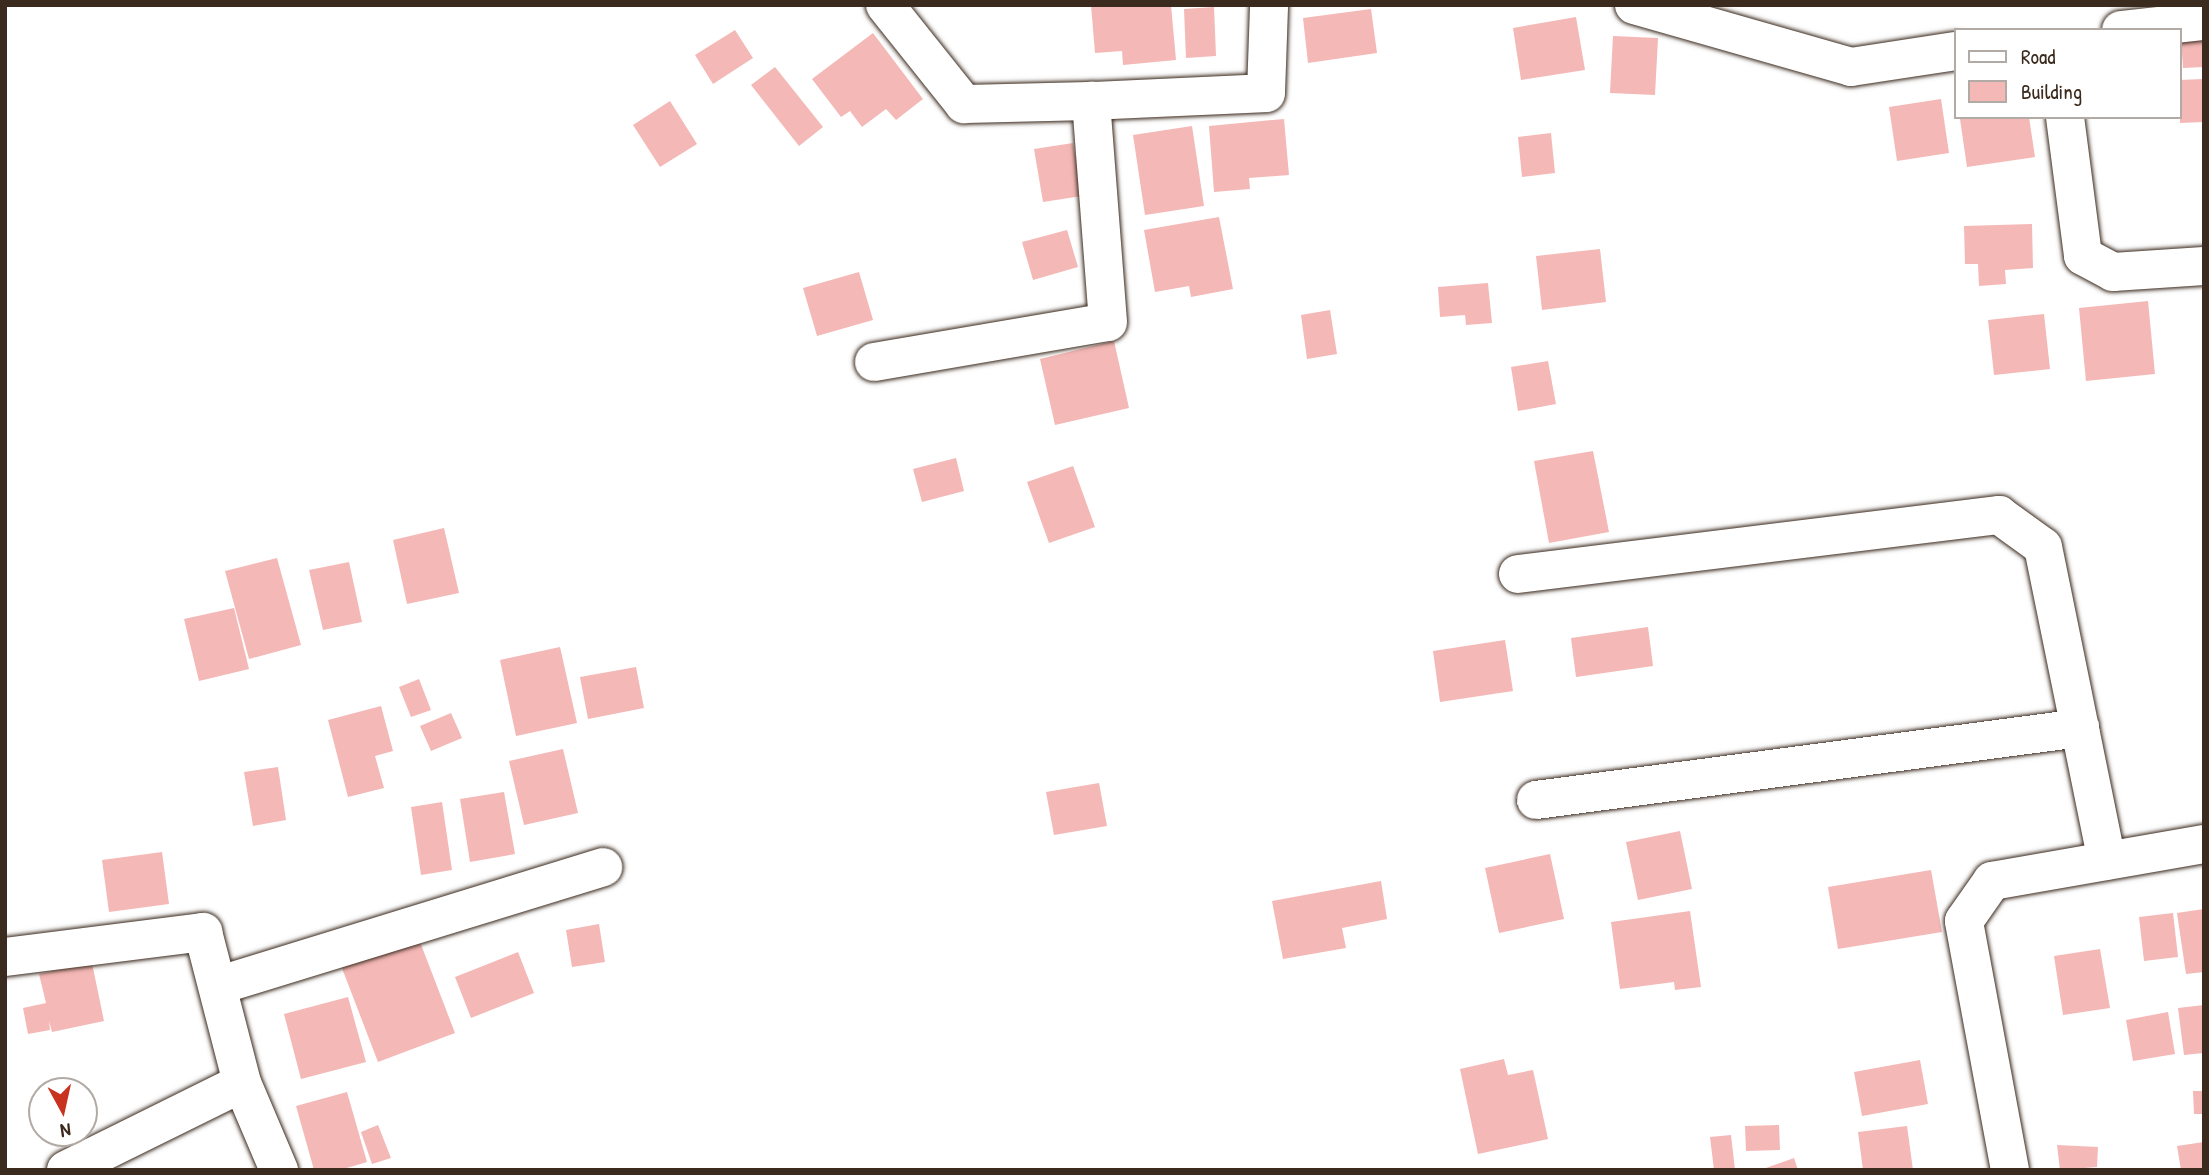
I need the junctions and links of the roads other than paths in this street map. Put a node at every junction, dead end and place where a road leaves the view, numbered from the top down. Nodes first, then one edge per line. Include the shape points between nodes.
1 (885, 5) edge
2 (1269, 5) edge
3 (1634, 5) edge
4 (2204, 21) edge
5 (2139, 28) edge
6 (1954, 51) edge
7 (1091, 101) junction
8 (2065, 119) edge
9 (2204, 266) edge
10 (874, 362) dead end
11 (1518, 574) dead end
12 (2080, 728) junction
13 (1536, 800) dead end
14 (2204, 845) edge
15 (2107, 861) junction
16 (603, 867) dead end
17 (5, 957) edge
18 (220, 985) junction
19 (243, 1083) junction
20 (66, 1170) edge
21 (279, 1170) edge
22 (2011, 1170) edge

1 - 7 street via 964,104
2 - 7 street via 1266,93
3 - 6 street via 1851,67
4 - 5 street
7 - 10 street via 1108,322
8 - 9 street via 2082,256 2113,272
11 - 12 street via 1999,515 2043,547
12 - 13 street
12 - 15 street
14 - 15 street
15 - 22 street via 1992,881 1964,921
16 - 18 street
17 - 18 street via 202,932
18 - 19 street
19 - 20 street
19 - 21 street

